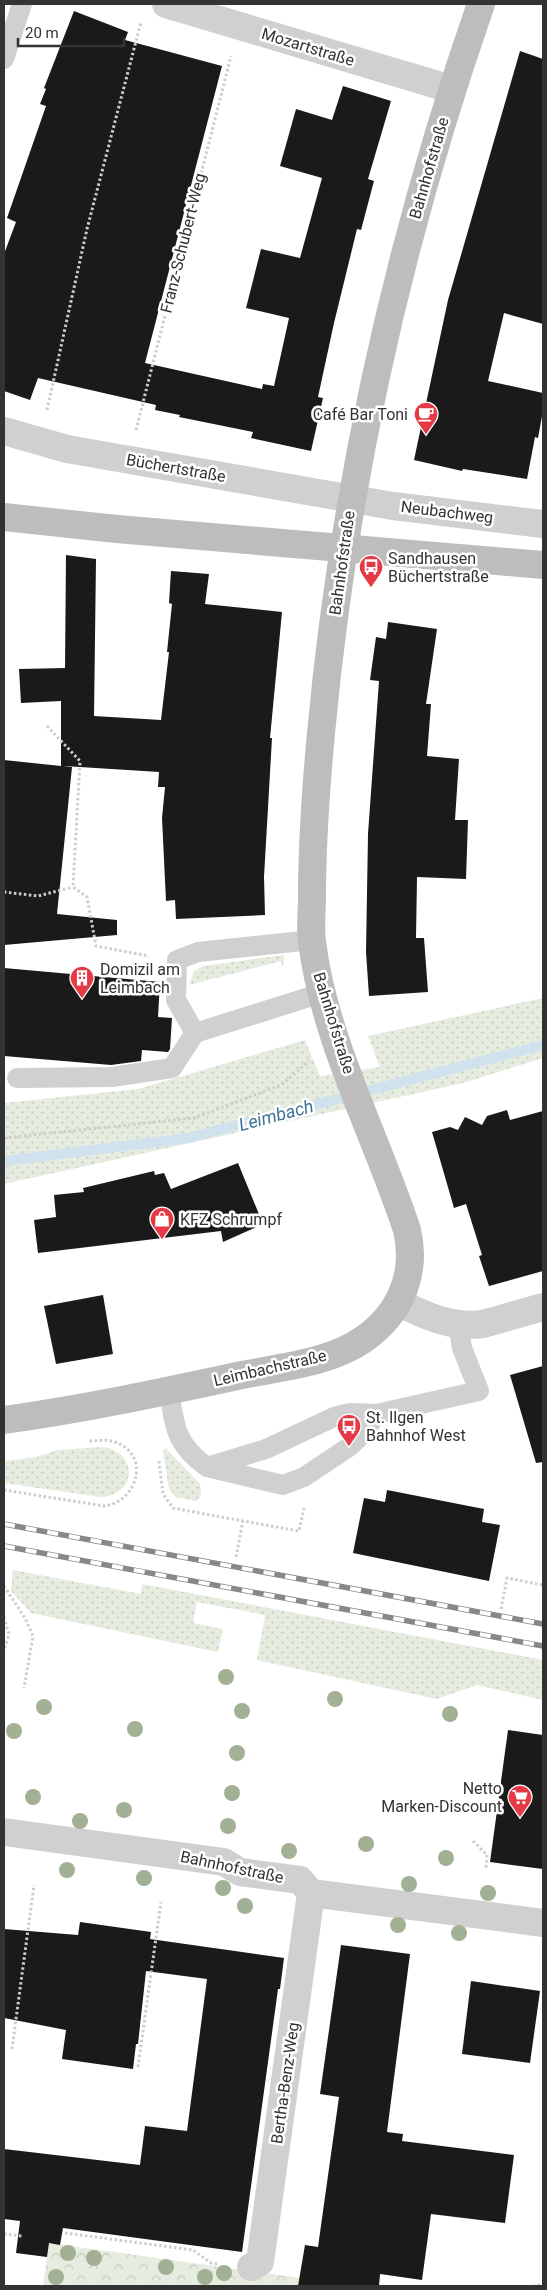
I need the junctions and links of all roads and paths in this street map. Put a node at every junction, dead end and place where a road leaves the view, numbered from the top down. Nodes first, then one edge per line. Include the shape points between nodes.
1 (22, 4) edge
2 (481, 4) edge
3 (154, 8) edge
4 (239, 26) junction
5 (4, 59) edge
6 (451, 89) junction
7 (4, 431) edge
8 (40, 442) junction
9 (128, 460) junction
10 (351, 498) junction
11 (4, 517) edge
12 (543, 524) edge
13 (543, 565) edge
14 (47, 726) dead end
15 (73, 887) junction
16 (4, 892) edge
17 (312, 940) junction
18 (177, 960) junction
19 (322, 993) junction
20 (195, 1033) junction
21 (341, 1054) junction
22 (16, 1078) dead end
23 (370, 1130) joint
24 (4, 1138) edge
25 (398, 1302) junction
26 (543, 1306) edge
27 (458, 1324) junction
28 (169, 1391) junction
29 (376, 1414) junction
30 (4, 1420) edge
31 (81, 1442) dead end
32 (158, 1458) dead end
33 (207, 1467) junction
34 (4, 1490) edge
35 (243, 1521) junction
36 (292, 1530) dead end
37 (236, 1557) dead end
38 (543, 1585) edge
39 (4, 1586) edge
40 (501, 1608) dead end
41 (4, 1617) edge
42 (4, 1650) edge
43 (24, 1688) dead end
44 (4, 1832) edge
45 (473, 1841) dead end
46 (486, 1868) dead end
47 (34, 1885) dead end
48 (311, 1893) junction
49 (161, 1902) dead end
50 (543, 1923) edge
51 (12, 2049) dead end
52 (138, 2067) dead end
53 (4, 2234) edge
54 (66, 2234) dead end
55 (22, 2236) dead end
56 (251, 2268) joint
57 (543, 2284) edge
58 (533, 2286) edge

1 - 5 lane
2 - 6 street, Bahnhofstraße
3 - 4 street, Mozartstraße
3 - 8 path via 87,229
4 - 6 street, Mozartstraße
4 - 9 path, Franz-Schubert-Weg
6 - 10 street, Bahnhofstraße via 407,246
7 - 8 street, Büchertstraße
8 - 9 street, Büchertstraße
9 - 10 street, Büchertstraße
10 - 12 street, Neubachweg
10 - 17 street, Bahnhofstraße via 327,668 315,803
11 - 13 street, bridge
14 - 15 path via 80,761
15 - 16 path via 38,896
15 - 18 path via 87,897 96,946
17 - 18 lane via 198,952
17 - 19 street, Bahnhofstraße
18 - 20 lane via 176,1000
19 - 20 lane
19 - 21 street, Bahnhofstraße
20 - 22 lane via 172,1068 112,1077
21 - 23 street, Bahnhofstraße
21 - 24 path via 313,1058 281,1085 194,1118
23 - 25 street, Leimbachstraße via 409,1240 410,1272
25 - 27 street via 433,1318
25 - 28 street, Leimbachstraße via 376,1330 344,1349 303,1363
26 - 27 street via 484,1324
27 - 29 lane via 462,1348 479,1391
28 - 30 street, Leimbachstraße
28 - 33 lane via 181,1443
29 - 33 lane via 350,1413 334,1417 266,1449
29 - 33 lane via 365,1432 349,1447 304,1477 283,1485
31 - 34 path via 113,1442 129,1452 136,1467 136,1480 123,1498 104,1506
32 - 35 path via 163,1494 173,1508
35 - 36 path
35 - 37 path
38 - 40 path via 507,1578
39 - 43 path via 33,1636
41 - 42 path via 9,1634
44 - 48 street, Bahnhofstraße via 224,1862 240,1872 300,1880
45 - 46 path via 487,1855
47 - 51 path
48 - 50 street, Bahnhofstraße
48 - 56 street, Bertha-Benz-Weg via 260,2262
49 - 52 path
53 - 55 path
54 - 56 path via 193,2250 210,2263
57 - 58 path

